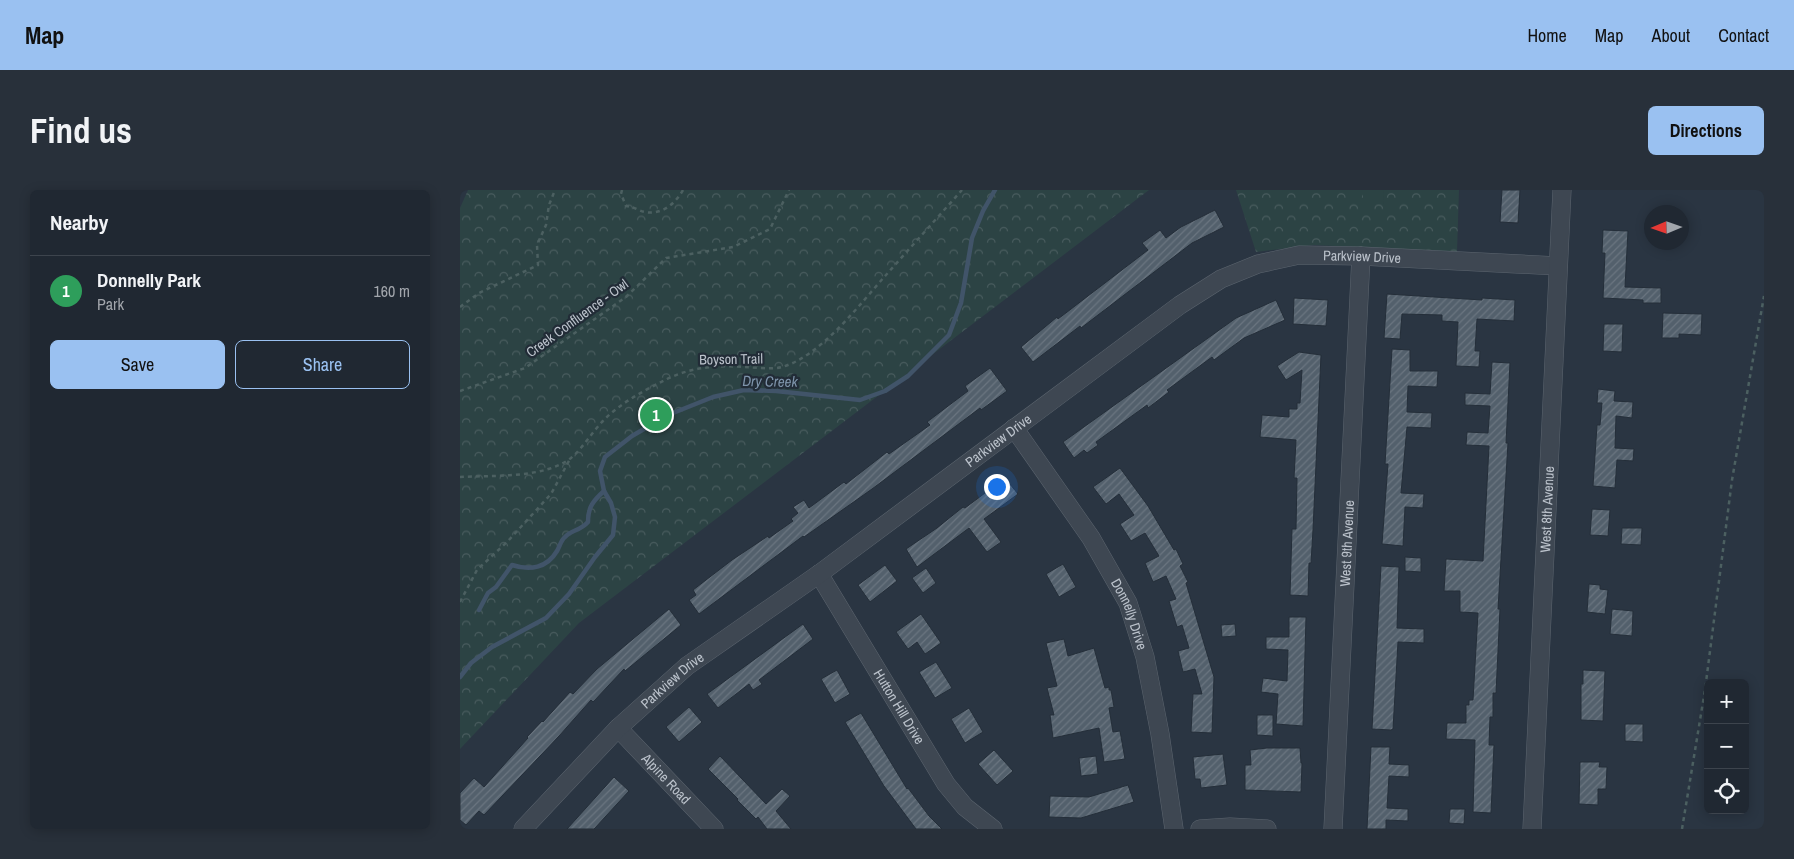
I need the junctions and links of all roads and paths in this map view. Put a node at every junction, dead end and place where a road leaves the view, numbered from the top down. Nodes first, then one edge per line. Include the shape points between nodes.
1 (555, 190) edge
2 (622, 190) edge
3 (683, 190) edge
4 (789, 190) edge
5 (962, 190) edge
6 (1562, 190) edge
7 (1361, 256) junction
8 (1558, 266) junction
9 (1764, 296) edge
10 (460, 307) edge
11 (460, 391) edge
12 (1014, 428) junction
13 (571, 457) junction
14 (460, 477) edge
15 (818, 574) junction
16 (460, 602) edge
17 (618, 728) junction
18 (523, 829) edge
19 (714, 829) edge
20 (993, 829) edge
21 (1174, 829) edge
22 (1200, 829) edge
23 (1267, 829) edge
24 (1332, 829) edge
25 (1532, 829) edge
26 (1682, 829) edge

1 - 10 path via 546,225 537,244 538,265 479,293
2 - 3 path via 626,206 644,212 664,211 678,200
4 - 11 path, Creek Confluence - Owl via 770,229 733,247 666,258 626,297 524,368
5 - 13 path, Boyson Trail via 817,348 781,367 711,366 667,379 632,398 604,419
6 - 8 street, West 8th Avenue
7 - 8 street, Parkview Drive
7 - 12 street, Parkview Drive via 1299,256 1258,264 1221,279 1180,305
7 - 24 street, West 9th Avenue
8 - 25 street, West 8th Avenue
9 - 26 path via 1732,480 1705,690
12 - 15 street, Parkview Drive
12 - 21 street, Donnelly Drive via 1091,538 1128,603 1145,656
13 - 14 path, Boyson Trail via 541,471
13 - 16 path via 551,494 508,542 477,570
15 - 17 street, Parkview Drive via 687,666
15 - 20 street, Hutton Hill Drive via 946,784 964,807
17 - 18 street, Parkview Drive
17 - 19 street, Alpine Road
22 - 23 street

